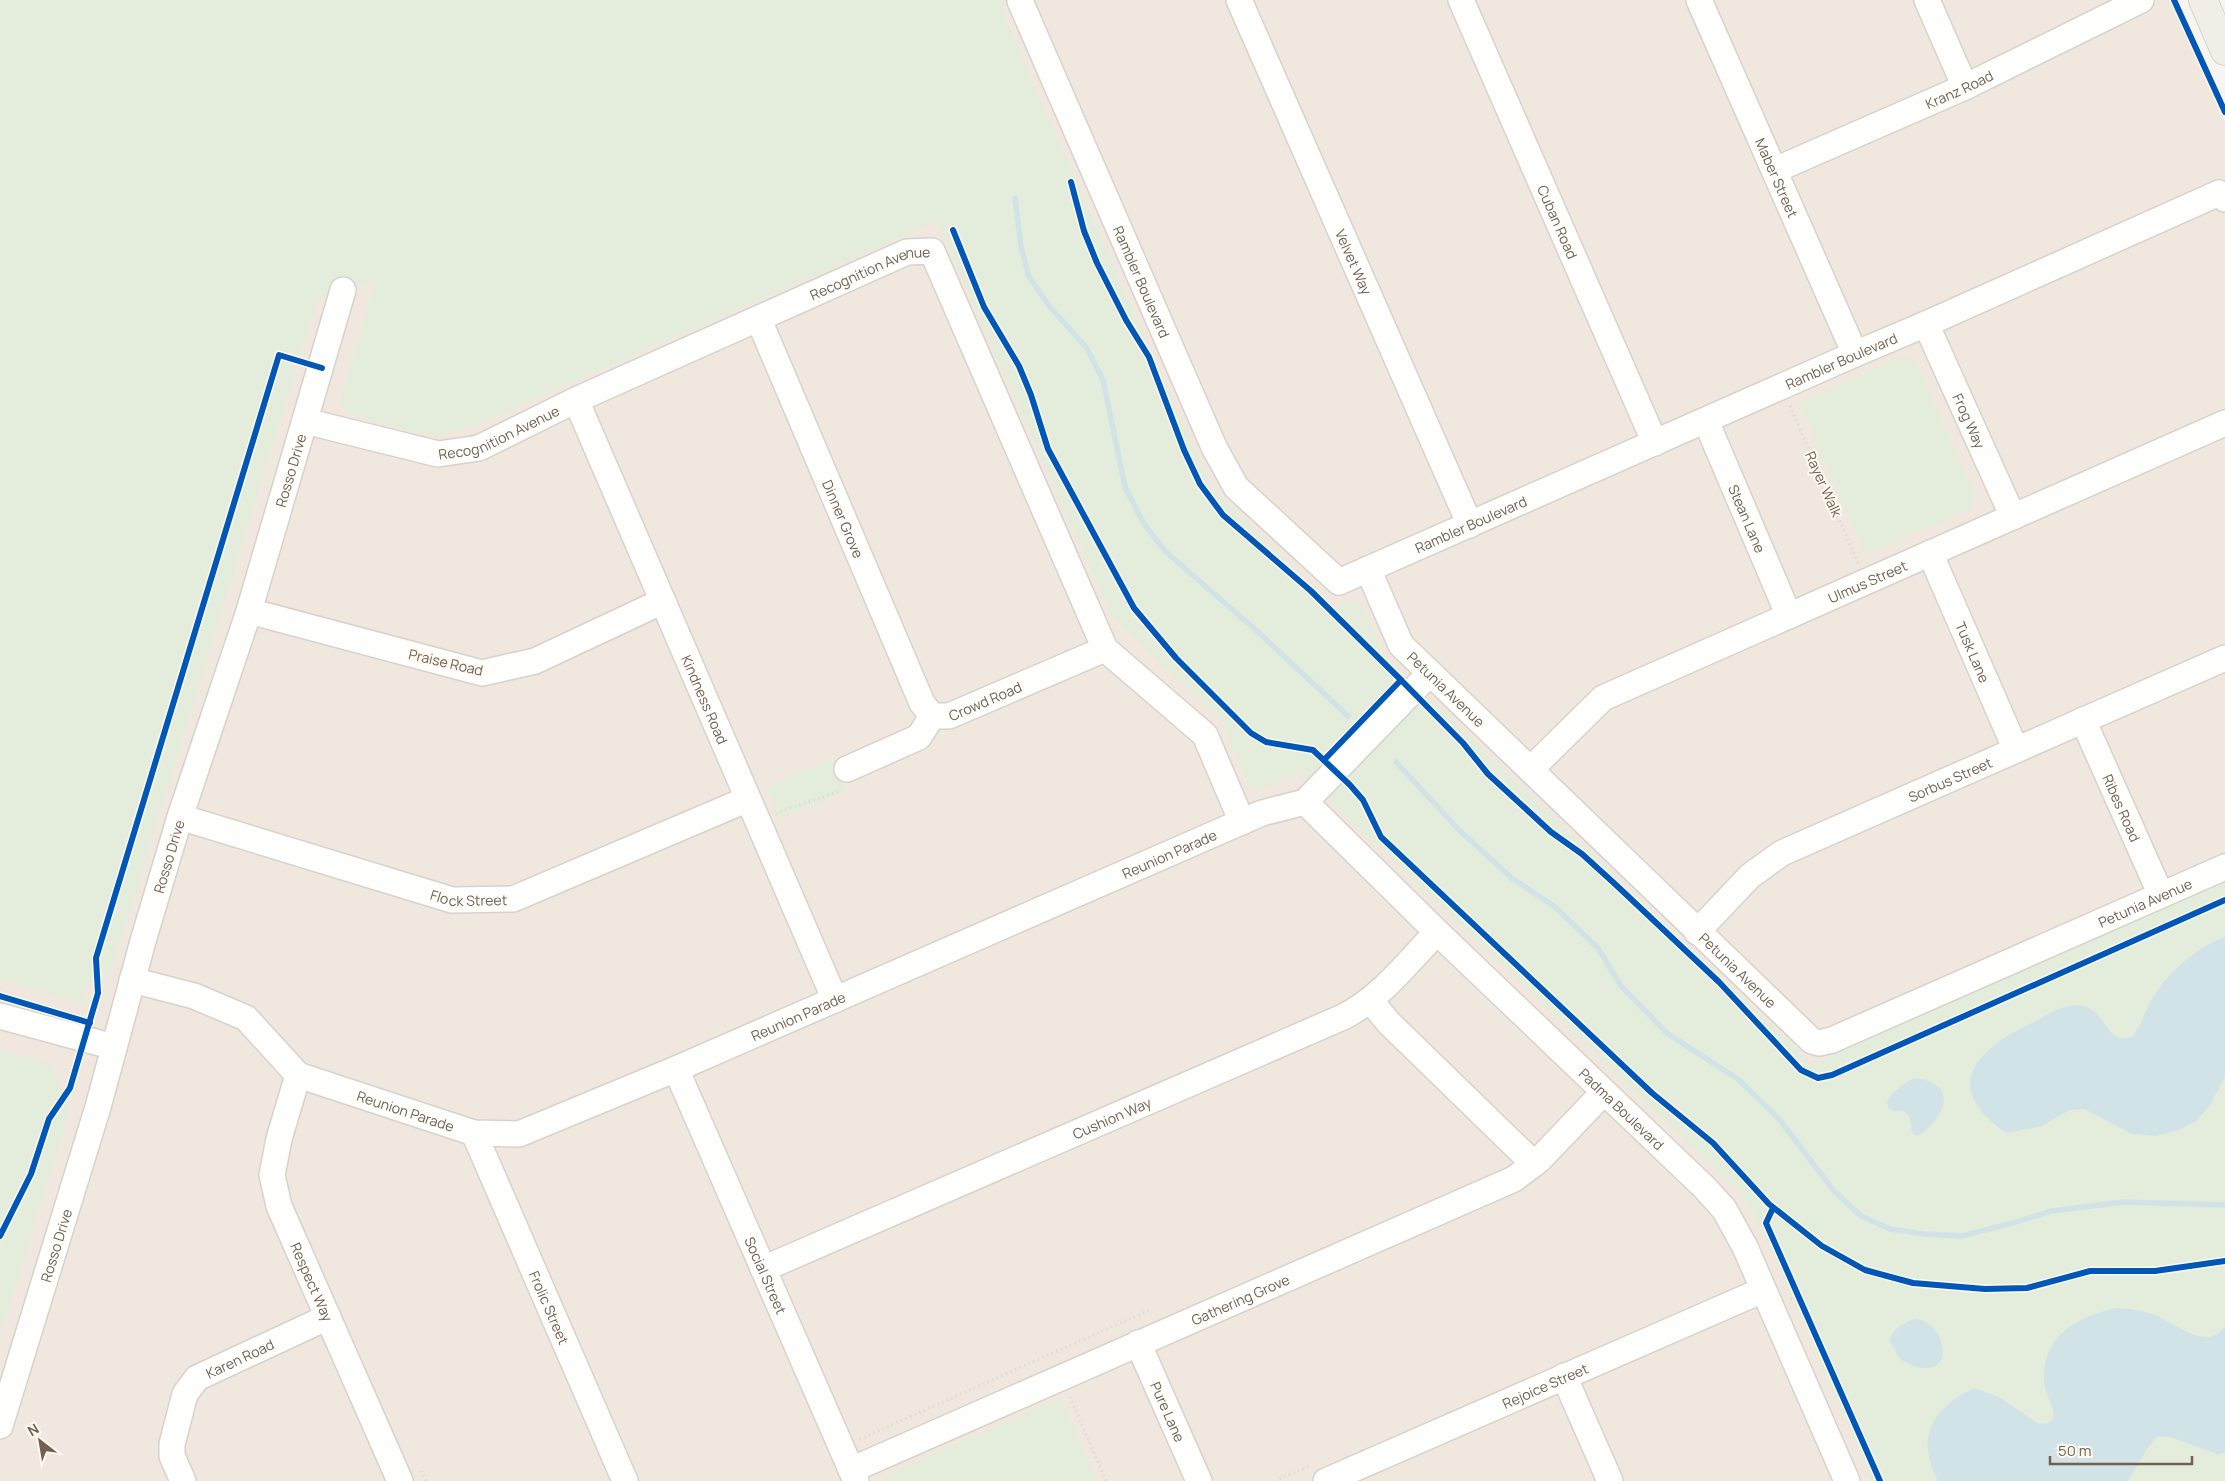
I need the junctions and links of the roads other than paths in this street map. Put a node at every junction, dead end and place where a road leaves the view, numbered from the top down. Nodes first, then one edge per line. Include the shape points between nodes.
1 (1239, 0) edge
2 (1461, 0) edge
3 (1699, 0) edge
4 (1927, 0) edge
5 (2141, 0) edge
6 (2203, 0) edge
7 (1020, 1) edge
8 (2225, 51) edge
9 (1965, 87) junction
10 (1775, 170) junction
11 (2222, 196) edge
12 (343, 290) dead end
13 (758, 320) junction
14 (1926, 324) junction
15 (1855, 354) junction
16 (576, 400) junction
17 (305, 421) junction
18 (1706, 421) junction
19 (2225, 423) edge
20 (1656, 443) junction
21 (2013, 517) junction
22 (1470, 525) junction
23 (1930, 554) junction
24 (1368, 569) junction
25 (663, 601) junction
26 (249, 611) junction
27 (1789, 616) junction
28 (1105, 648) junction
29 (2225, 658) edge
30 (1430, 673) junction
31 (932, 716) junction
32 (2084, 720) junction
33 (2016, 750) junction
34 (847, 769) dead end
35 (1531, 769) junction
36 (748, 799) junction
37 (1305, 802) junction
38 (180, 817) junction
39 (1242, 822) junction
40 (2225, 867) edge
41 (2161, 895) junction
42 (1437, 932) junction
43 (1697, 932) junction
44 (132, 980) junction
45 (835, 1000) junction
46 (1370, 1000) junction
47 (0, 1016) edge
48 (114, 1048) junction
49 (676, 1069) junction
50 (298, 1075) junction
51 (1604, 1092) junction
52 (474, 1133) junction
53 (1534, 1164) junction
54 (763, 1269) junction
55 (1763, 1290) junction
56 (328, 1317) junction
57 (1138, 1343) junction
58 (1564, 1376) junction
59 (0, 1426) edge
60 (1369, 1472) edge
61 (854, 1476) edge
62 (183, 1481) edge
63 (400, 1481) edge
64 (625, 1481) edge
65 (1198, 1481) edge
66 (1326, 1481) edge
67 (1610, 1481) edge
68 (1847, 1481) edge

1 - 22 street, Velvet Way
2 - 20 street, Cuban Road
3 - 10 street, Maber Street
4 - 9 street
5 - 9 street, Kranz Road
6 - 8 main road
7 - 24 street, Rambler Boulevard via 1214,447 1236,487 1339,582
9 - 10 street, Kranz Road
10 - 15 street, Maber Street
11 - 14 street, Rambler Boulevard
12 - 17 street, Rosso Drive
13 - 16 street, Recognition Avenue
13 - 28 street, Recognition Avenue via 907,252 932,251
13 - 31 street, Dinner Grove via 922,703
14 - 15 street, Rambler Boulevard
14 - 21 street, Frog Way
15 - 18 street, Rambler Boulevard
16 - 17 street, Recognition Avenue via 479,448 438,454
16 - 25 street, Kindness Road
17 - 26 street, Rosso Drive
18 - 20 street, Rambler Boulevard
18 - 27 street, Stean Lane
19 - 21 street, Ulmus Street
20 - 22 street, Rambler Boulevard
21 - 23 street, Ulmus Street
22 - 24 street, Rambler Boulevard
23 - 27 street, Ulmus Street
23 - 33 street, Tusk Lane
24 - 30 street, Petunia Avenue via 1401,644
25 - 26 street, Praise Road via 535,661 482,673
25 - 36 street, Kindness Road
26 - 38 street, Rosso Drive
27 - 35 street, Ulmus Street via 1603,698
28 - 31 street, Crowd Road via 949,716
28 - 39 street, Recognition Avenue via 1205,735
29 - 32 street, Sorbus Street
30 - 35 street, Petunia Avenue
30 - 37 street
31 - 34 street, Crowd Road via 919,737
32 - 33 street, Sorbus Street
32 - 41 street, Ribes Road
33 - 43 street, Sorbus Street via 1772,858 1750,876
35 - 43 street, Petunia Avenue
36 - 38 street, Flock Street via 513,899 452,900
36 - 45 street, Kindness Road
37 - 39 street, Reunion Parade via 1262,813
37 - 42 street, Padma Boulevard
38 - 44 street, Rosso Drive
39 - 45 street, Reunion Parade
40 - 41 street, Petunia Avenue
41 - 43 street, Petunia Avenue via 1819,1043 1812,1041
42 - 46 street, Cushion Way
42 - 51 street, Padma Boulevard
44 - 48 street, Rosso Drive
44 - 50 street, Reunion Parade via 194,996 246,1018
45 - 49 street, Reunion Parade
46 - 53 street via 1389,1023
46 - 54 street, Cushion Way via 1343,1017
47 - 48 street
48 - 59 street, Rosso Drive
49 - 52 street, Reunion Parade via 519,1134
49 - 54 street, Social Street
50 - 52 street, Reunion Parade
50 - 56 street, Respect Way via 272,1175 279,1206
51 - 53 street, Gathering Grove
51 - 55 street, Padma Boulevard via 1724,1209
52 - 64 street, Frolic Street
53 - 57 street, Gathering Grove via 1501,1185
54 - 61 street, Social Street
55 - 58 street, Rejoice Street
55 - 68 street, Padma Boulevard
56 - 62 street, Karen Road via 196,1378 185,1394 172,1444 172,1456
56 - 63 street, Respect Way
57 - 61 street, Gathering Grove
57 - 65 street, Pure Lane
58 - 60 street, Rejoice Street
58 - 67 street
60 - 66 street, Rejoice Street

